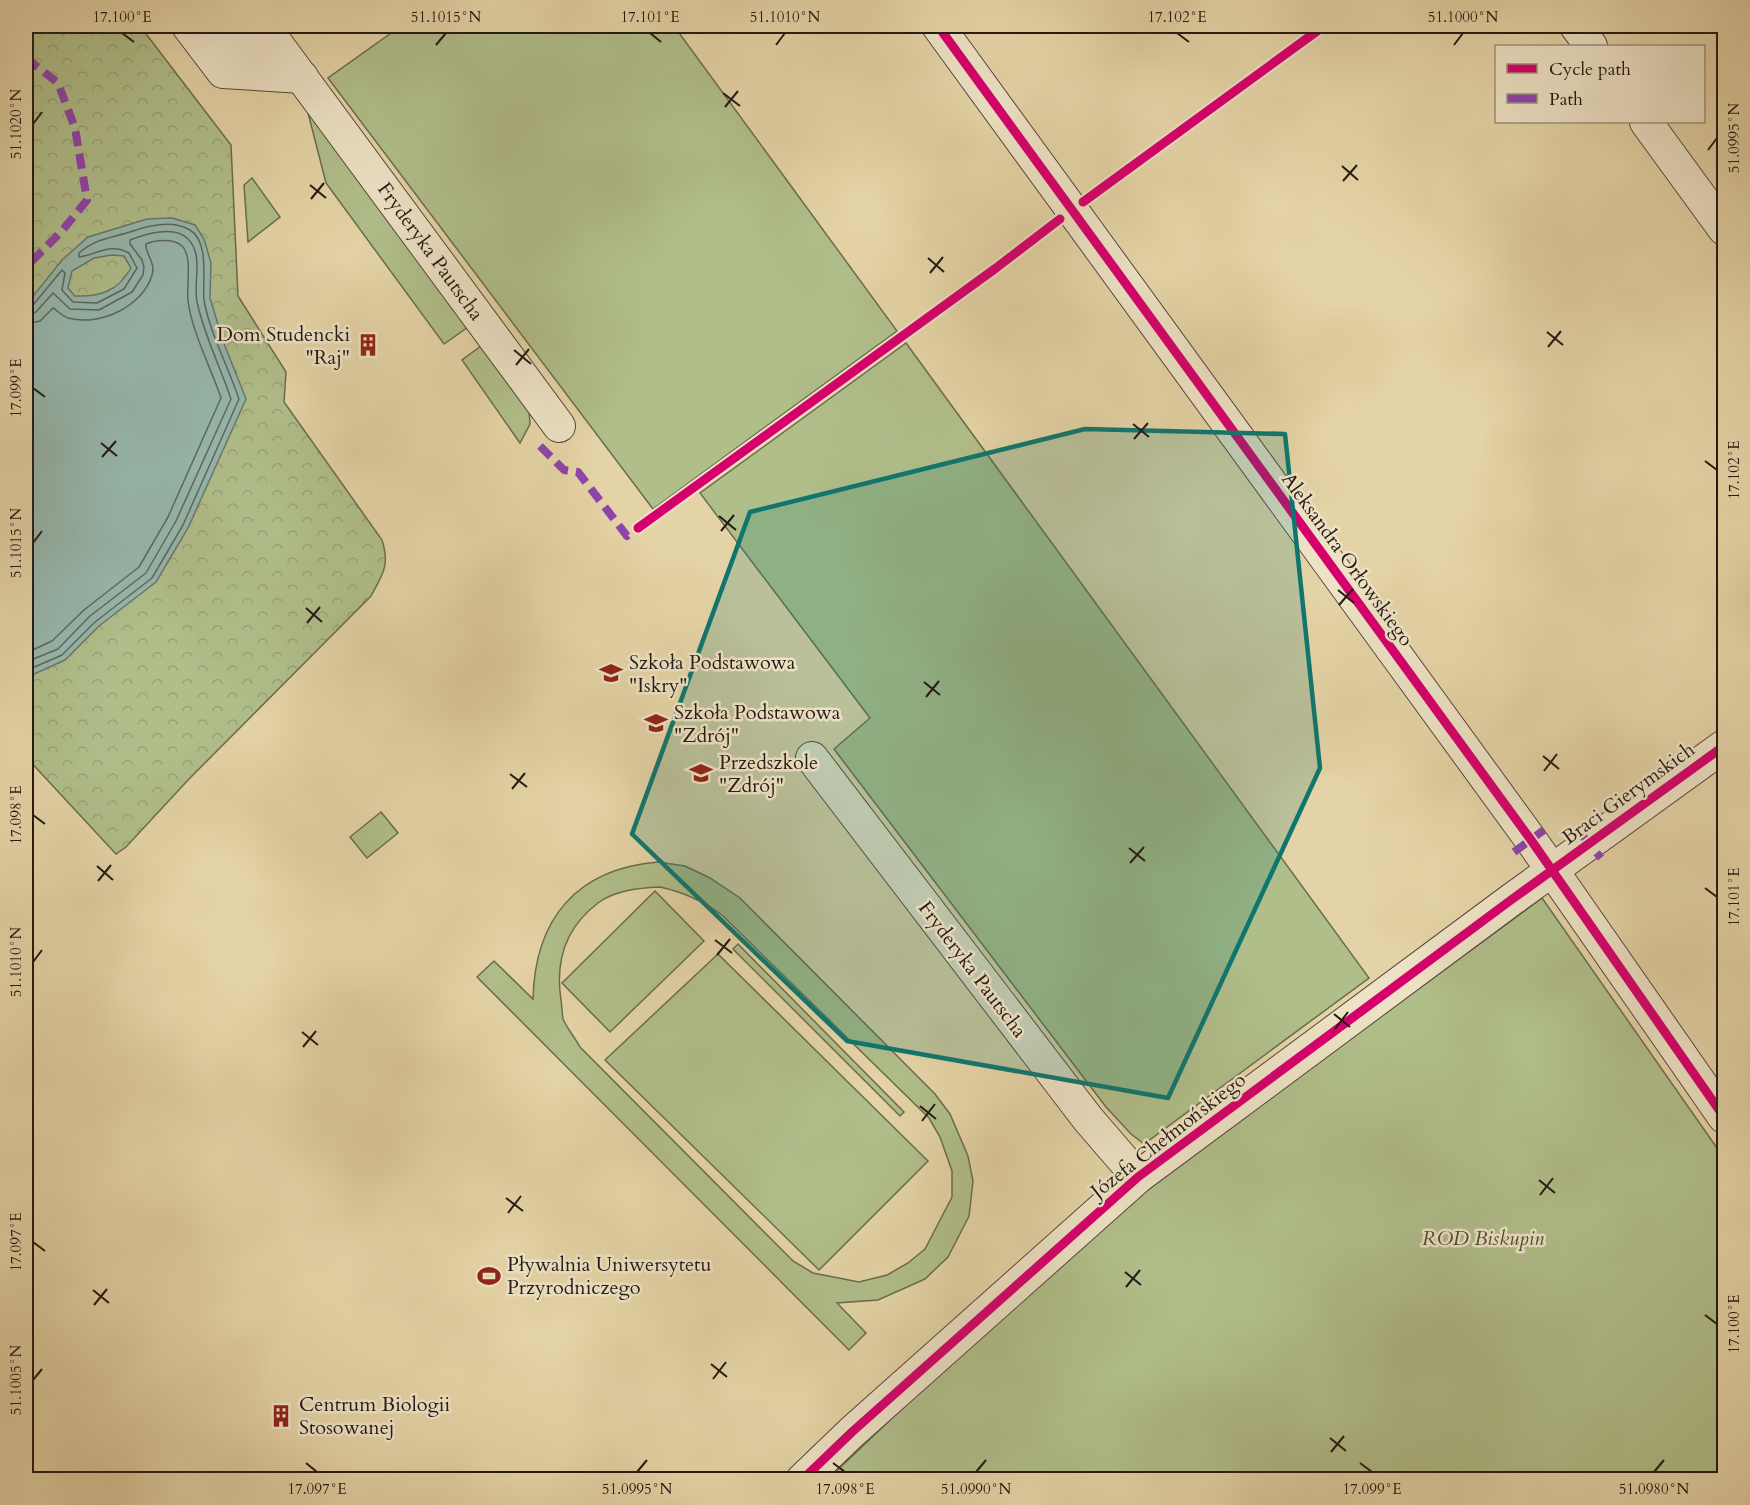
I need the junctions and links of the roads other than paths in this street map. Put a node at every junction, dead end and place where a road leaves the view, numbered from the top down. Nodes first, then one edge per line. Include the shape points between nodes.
1 (938, 26) edge
2 (1576, 26) edge
3 (197, 37) edge
4 (1590, 45) edge
5 (1647, 123) edge
6 (1725, 229) edge
7 (560, 426) dead end
8 (1725, 746) edge
9 (812, 758) dead end
10 (1552, 870) junction
11 (1725, 1118) edge
12 (1138, 1178) junction
13 (802, 1479) edge

1 - 10 street, Aleksandra Orłowskiego
2 - 4 street
3 - 7 street, Fryderyka Pautscha via 277,44
5 - 6 street
8 - 10 street, Braci Gierymskich
9 - 12 street, Fryderyka Pautscha via 1081,1111
10 - 11 street, Aleksandra Orłowskiego
10 - 12 street, Józefa Chełmońskiego
12 - 13 street, Józefa Chełmońskiego

